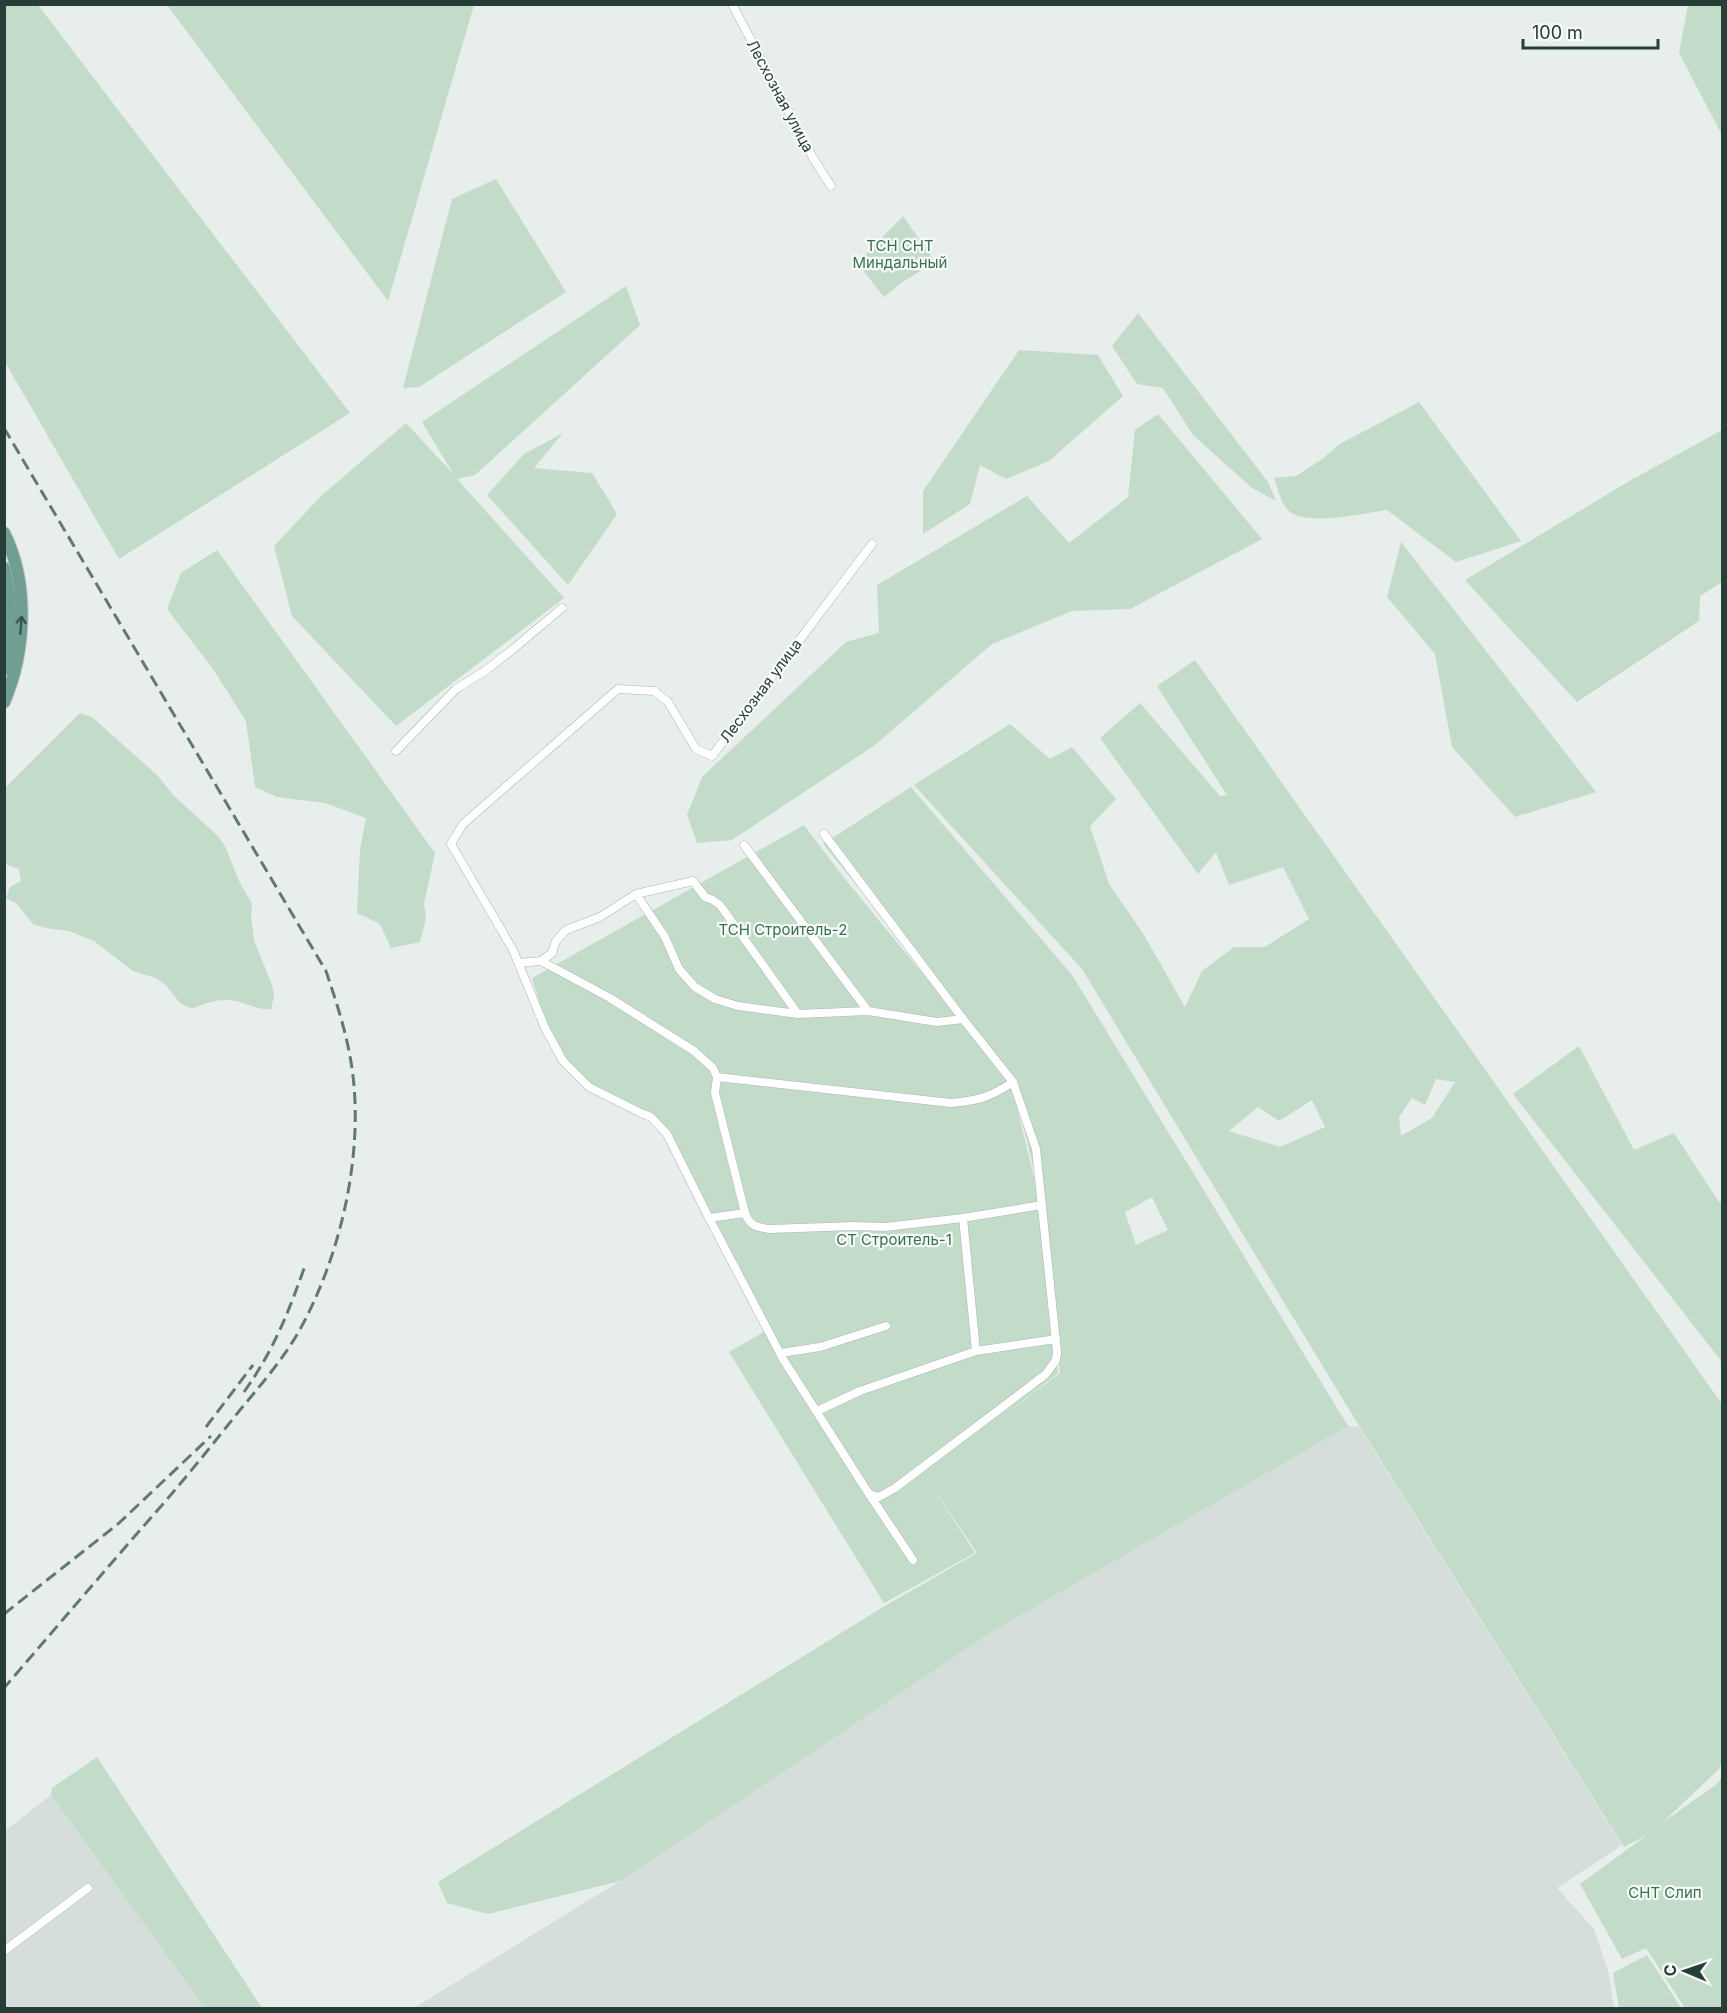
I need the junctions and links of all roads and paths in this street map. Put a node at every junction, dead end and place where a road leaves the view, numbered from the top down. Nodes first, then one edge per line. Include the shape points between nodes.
1 (732, 4) edge
2 (831, 186) dead end
3 (4, 533) edge
4 (872, 544) dead end
5 (4, 568) edge
6 (562, 608) dead end
7 (4, 669) edge
8 (4, 702) edge
9 (396, 751) dead end
10 (824, 834) dead end
11 (744, 845) dead end
12 (636, 894) junction
13 (541, 961) junction
14 (519, 963) junction
15 (868, 1011) junction
16 (798, 1014) junction
17 (963, 1019) junction
18 (717, 1077) junction
19 (1013, 1082) junction
20 (1042, 1205) junction
21 (745, 1213) junction
22 (709, 1218) junction
23 (963, 1218) junction
24 (886, 1326) dead end
25 (1056, 1339) junction
26 (976, 1351) junction
27 (781, 1353) junction
28 (817, 1412) junction
29 (869, 1494) junction
30 (913, 1560) dead end
31 (88, 1888) dead end
32 (4, 1951) edge

1 - 2 street, Лесхозная улица
8 -> 3 main road via 17,665 22,613 19,580
4 - 14 street, Лесхозная улица via 712,756 696,749 668,702 654,691 618,689 463,824 451,844
5 - 7 main road via 11,618
6 - 9 street via 485,671 456,689
10 - 17 street
11 - 15 street
12 - 13 street via 600,917 566,930 552,953
12 - 16 street via 665,937 679,969 695,987 738,1006
12 - 16 street via 693,881 705,897 720,905
13 - 14 street
13 - 18 street via 610,998 694,1051
14 - 22 street via 563,1061 589,1087 660,1125
15 - 16 street
15 - 17 street via 938,1022
17 - 19 street
18 - 19 street via 951,1102 973,1101
18 - 21 street via 715,1093
19 - 20 street via 1036,1149
20 - 23 street
20 - 25 street
21 - 22 street
21 - 23 street via 749,1223 769,1229 885,1227
22 - 27 street
23 - 26 street
24 - 27 street via 820,1347
25 - 26 street
25 - 29 street via 1056,1360 1046,1374 895,1488 879,1497
26 - 28 street via 860,1391
27 - 28 street
28 - 29 street
29 - 30 street
31 - 32 street

